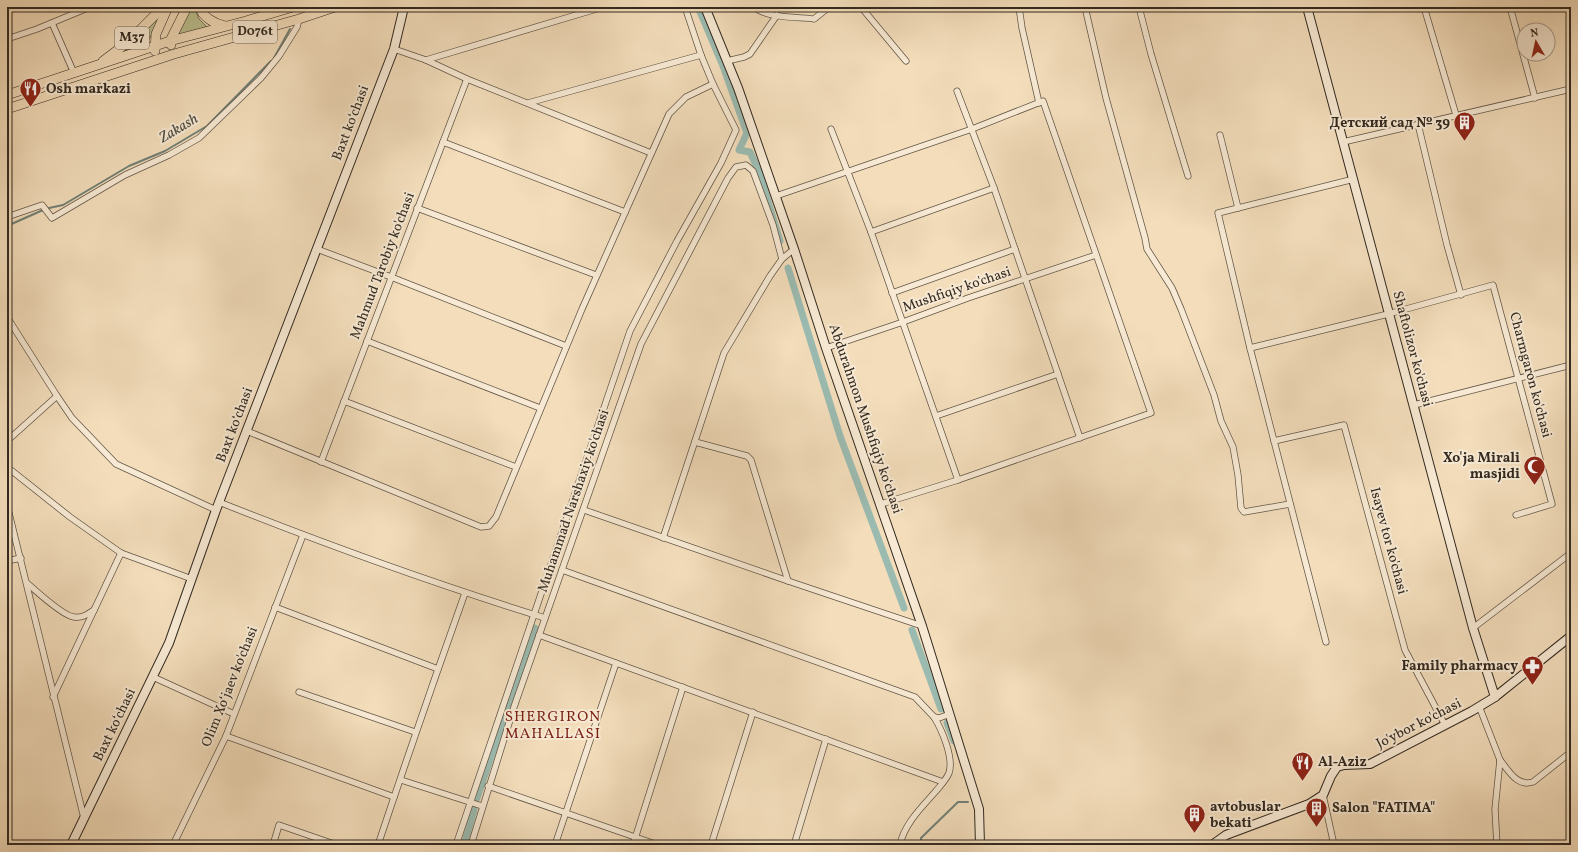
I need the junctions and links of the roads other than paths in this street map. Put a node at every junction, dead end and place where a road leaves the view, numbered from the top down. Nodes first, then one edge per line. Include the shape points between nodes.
1 (90, 7) edge
2 (163, 7) edge
3 (168, 7) edge
4 (187, 7) edge
5 (200, 7) edge
6 (293, 7) edge
7 (335, 7) edge
8 (404, 7) edge
9 (603, 7) edge
10 (685, 7) edge
11 (705, 7) edge
12 (754, 7) edge
13 (829, 7) edge
14 (860, 7) edge
15 (1019, 7) edge
16 (1085, 7) edge
17 (1139, 7) edge
18 (1306, 7) edge
19 (1424, 7) edge
20 (1510, 7) edge
21 (777, 15) junction
22 (299, 19) junction
23 (52, 23) junction
24 (224, 26) junction
25 (7, 39) edge
26 (170, 41) junction
27 (154, 47) junction
28 (394, 49) junction
29 (174, 54) junction
30 (701, 55) junction
31 (158, 60) junction
32 (426, 60) junction
33 (906, 60) dead end
34 (727, 61) junction
35 (98, 66) junction
36 (74, 73) junction
37 (467, 79) junction
38 (713, 84) junction
39 (1571, 89) edge
40 (957, 91) dead end
41 (8, 93) edge
42 (1534, 98) junction
43 (527, 103) junction
44 (1038, 103) junction
45 (7, 109) edge
46 (1456, 116) junction
47 (1418, 124) junction
48 (831, 129) dead end
49 (972, 129) junction
50 (1220, 135) dead end
51 (443, 142) junction
52 (1343, 142) junction
53 (651, 153) junction
54 (848, 172) junction
55 (1188, 176) dead end
56 (1354, 179) junction
57 (994, 188) junction
58 (776, 196) junction
59 (417, 208) junction
60 (1238, 208) junction
61 (625, 212) junction
62 (7, 217) edge
63 (871, 232) junction
64 (317, 249) junction
65 (794, 249) junction
66 (1015, 249) junction
67 (1096, 255) junction
68 (782, 259) junction
69 (596, 275) junction
70 (391, 277) junction
71 (1025, 279) junction
72 (892, 293) junction
73 (1461, 295) junction
74 (1388, 314) junction
75 (7, 317) edge
76 (902, 322) junction
77 (367, 341) junction
78 (566, 346) junction
79 (826, 348) junction
80 (1250, 348) junction
81 (1571, 365) edge
82 (1058, 374) junction
83 (1518, 378) junction
84 (57, 396) junction
85 (344, 401) junction
86 (1414, 405) junction
87 (540, 408) junction
88 (936, 416) junction
89 (247, 431) junction
90 (1080, 438) junction
91 (7, 441) edge
92 (1274, 441) junction
93 (694, 442) junction
94 (321, 462) junction
95 (7, 467) edge
96 (516, 467) junction
97 (958, 480) junction
98 (881, 504) junction
99 (1290, 504) junction
100 (7, 505) edge
101 (218, 506) junction
102 (584, 510) junction
103 (1516, 515) dead end
104 (303, 535) junction
105 (662, 538) junction
106 (121, 553) junction
107 (1571, 553) edge
108 (21, 558) junction
109 (7, 561) edge
110 (562, 570) junction
111 (192, 579) junction
112 (788, 581) junction
113 (26, 582) junction
114 (465, 593) junction
115 (275, 607) junction
116 (95, 610) junction
117 (533, 614) junction
118 (545, 618) junction
119 (922, 626) junction
120 (1473, 628) junction
121 (539, 635) junction
122 (1571, 636) edge
123 (1326, 642) dead end
124 (616, 663) junction
125 (438, 669) junction
126 (153, 677) junction
127 (682, 687) junction
128 (300, 692) dead end
129 (1495, 697) junction
130 (53, 698) junction
131 (1479, 706) junction
132 (753, 712) junction
133 (234, 714) junction
134 (950, 714) junction
135 (934, 717) junction
136 (1445, 726) junction
137 (415, 732) junction
138 (226, 736) junction
139 (826, 739) junction
140 (1571, 752) edge
141 (1500, 760) junction
142 (401, 780) junction
143 (943, 782) junction
144 (488, 786) junction
145 (1324, 795) junction
146 (394, 797) junction
147 (470, 802) junction
148 (482, 806) junction
149 (565, 813) junction
150 (84, 818) junction
151 (635, 837) junction
152 (71, 845) edge
153 (173, 845) edge
154 (273, 845) edge
155 (337, 845) edge
156 (378, 845) edge
157 (456, 845) edge
158 (471, 845) edge
159 (555, 845) edge
160 (633, 845) edge
161 (658, 845) edge
162 (711, 845) edge
163 (794, 845) edge
164 (900, 845) edge
165 (980, 845) edge
166 (1212, 845) edge
167 (1334, 845) edge
168 (1497, 845) edge

1 - 23 street
2 - 35 main road, M37 via 127,43
3 - 27 main road, M37 via 156,34
4 - 26 main road
5 - 24 main road via 201,12 213,22
6 - 24 main road, D076t
7 - 22 main road, D076t
8 - 28 street, Baxt koʻchasi
9 - 32 street
10 - 30 street
11 - 34 street, Abdurahmon Mushfiqiy koʻchasi
12 - 21 street via 759,12
13 - 21 street via 814,19
14 - 33 street
15 - 44 street
16 - 99 street via 1106,98 1147,249 1172,288 1233,447 1241,508 1244,512 1251,512
17 - 55 street
18 - 52 street, Shaftolizor ko'chasi
19 - 46 street
20 - 42 street
21 - 34 street via 750,54
22 - 29 main road, D076t
22 - 62 street via 297,27 261,78 199,138 125,175 52,218 42,205
23 - 25 street
23 - 36 street
24 - 26 main road, D076t
26 - 27 main road, M37
26 - 29 main road
27 - 31 main road, M37
27 - 35 main road, M37
28 - 32 street
28 - 64 street, Baxt koʻchasi
29 - 31 main road, M37
30 - 38 street
30 - 43 street
31 - 45 main road, M37
32 - 37 street
34 - 58 street, Abdurahmon Mushfiqiy koʻchasi
35 - 36 main road, M37
36 - 41 main road, M37
37 - 43 street
37 - 51 street, Mahmud Tarobiy ko'chasi
38 - 53 street via 686,97 669,114
38 - 117 street via 736,130 721,163 630,331
39 - 42 street
40 - 49 street
42 - 46 street
43 - 53 street
44 - 49 street
44 - 67 street via 1043,101
46 - 47 street
47 - 52 street
47 - 73 street
48 - 54 street
49 - 54 street
49 - 57 street
50 - 60 street
51 - 59 street, Mahmud Tarobiy ko'chasi
51 - 61 street
52 - 56 street, Shaftolizor ko'chasi
53 - 61 street
54 - 58 street
54 - 63 street
56 - 60 street
56 - 74 street, Shaftolizor ko'chasi
57 - 63 street
57 - 66 street
58 - 65 street, Abdurahmon Mushfiqiy koʻchasi
59 - 69 street
59 - 70 street, Mahmud Tarobiy ko'chasi
60 - 80 street via 1218,213
61 - 69 street
63 - 72 street
64 - 70 street
64 - 89 street, Baxt koʻchasi
65 - 68 street
65 - 79 street, Abdurahmon Mushfiqiy koʻchasi
66 - 71 street
66 - 72 street
67 - 71 street, Mushfiqiy ko'chasi
67 - 90 street via 1151,413
68 - 93 street via 724,353
68 - 102 street, Muhammad Narshaxiy ko'chasi via 753,170 746,165 736,167 641,344
69 - 78 street
70 - 77 street, Mahmud Tarobiy ko'chasi
70 - 78 street
71 - 76 street, Mushfiqiy ko'chasi
71 - 82 street
72 - 76 street
73 - 74 street
73 - 83 street, Charmgaron ko'chasi via 1493,285
74 - 80 street
74 - 86 street, Shaftolizor ko'chasi
75 - 84 street
76 - 79 street, Mushfiqiy ko'chasi
76 - 88 street
77 - 85 street, Mahmud Tarobiy ko'chasi
77 - 87 street
78 - 87 street
79 - 98 street, Abdurahmon Mushfiqiy koʻchasi
80 - 92 street
81 - 83 street
82 - 88 street
82 - 90 street
83 - 86 street
83 - 103 street, Charmgaron ko'chasi via 1552,504
84 - 91 street
84 - 101 street via 72,418 116,464
85 - 94 street, Mahmud Tarobiy ko'chasi
85 - 96 street
86 - 120 street, Shaftolizor ko'chasi
87 - 96 street
88 - 97 street
89 - 94 street
89 - 101 street, Baxt koʻchasi
90 - 97 street
92 - 99 street
92 - 136 street, Isayev tor ko'chasi via 1344,425 1406,650
93 - 105 street
93 - 112 street via 747,456 751,460
94 - 96 street via 481,527 489,526 493,522
95 - 106 street
97 - 98 street
98 - 119 street, Abdurahmon Mushfiqiy koʻchasi
99 - 123 street
100 - 108 street
101 - 104 street
101 - 111 street, Baxt koʻchasi
102 - 105 street
102 - 110 street, Muhammad Narshaxiy ko'chasi
104 - 114 street
104 - 115 street, Olim Xoʻjaev ko'chasi
105 - 112 street
106 - 111 street
106 - 116 street
107 - 120 street
108 - 109 street
108 - 113 street
110 - 118 street, Muhammad Narshaxiy ko'chasi
110 - 135 street via 915,698
111 - 126 street, Baxt koʻchasi via 169,644
112 - 119 street
113 - 116 street via 64,613 73,617 83,617
113 - 130 street
114 - 117 street
114 - 125 street
115 - 125 street
115 - 133 street, Olim Xoʻjaev ko'chasi
116 - 130 street
117 - 118 street
117 - 147 street
118 - 121 street, Muhammad Narshaxiy ko'chasi
119 - 134 street, Abdurahmon Mushfiqiy koʻchasi
120 - 129 street, Shaftolizor ko'chasi
121 - 124 street
121 - 144 street, Muhammad Narshaxiy ko'chasi
122 - 129 street, Jo'ybor ko'chasi
124 - 127 street
124 - 149 street
125 - 137 street
126 - 133 street
126 - 150 street, Baxt koʻchasi
127 - 132 street
127 - 151 street
128 - 137 street
129 - 131 street, Jo'ybor ko'chasi
130 - 150 street
131 - 136 street, Jo'ybor ko'chasi
131 - 141 street
132 - 139 street
132 - 162 street
133 - 138 street, Olim Xoʻjaev ko'chasi
134 - 135 street
134 - 165 street, Abdurahmon Mushfiqiy koʻchasi via 979,809
135 - 143 street via 942,729 948,758 949,773
136 - 145 street, Jo'ybor ko'chasi via 1370,764 1337,767
137 - 142 street
138 - 146 street
138 - 153 street, Olim Xoʻjaev ko'chasi
139 - 143 street
139 - 163 street
140 - 141 street via 1528,784 1517,780
141 - 168 street via 1495,809
142 - 146 street
142 - 147 street
143 - 164 street via 912,819
144 - 148 street, Muhammad Narshaxiy ko'chasi
144 - 149 street
145 - 166 street via 1310,804 1226,835
145 - 167 street
146 - 156 street
147 - 148 street
147 - 157 street
148 - 158 street, Muhammad Narshaxiy ko'chasi
149 - 151 street
149 - 159 street
150 - 152 street, Baxt koʻchasi
151 - 160 street
151 - 161 street
154 - 155 street via 279,825

